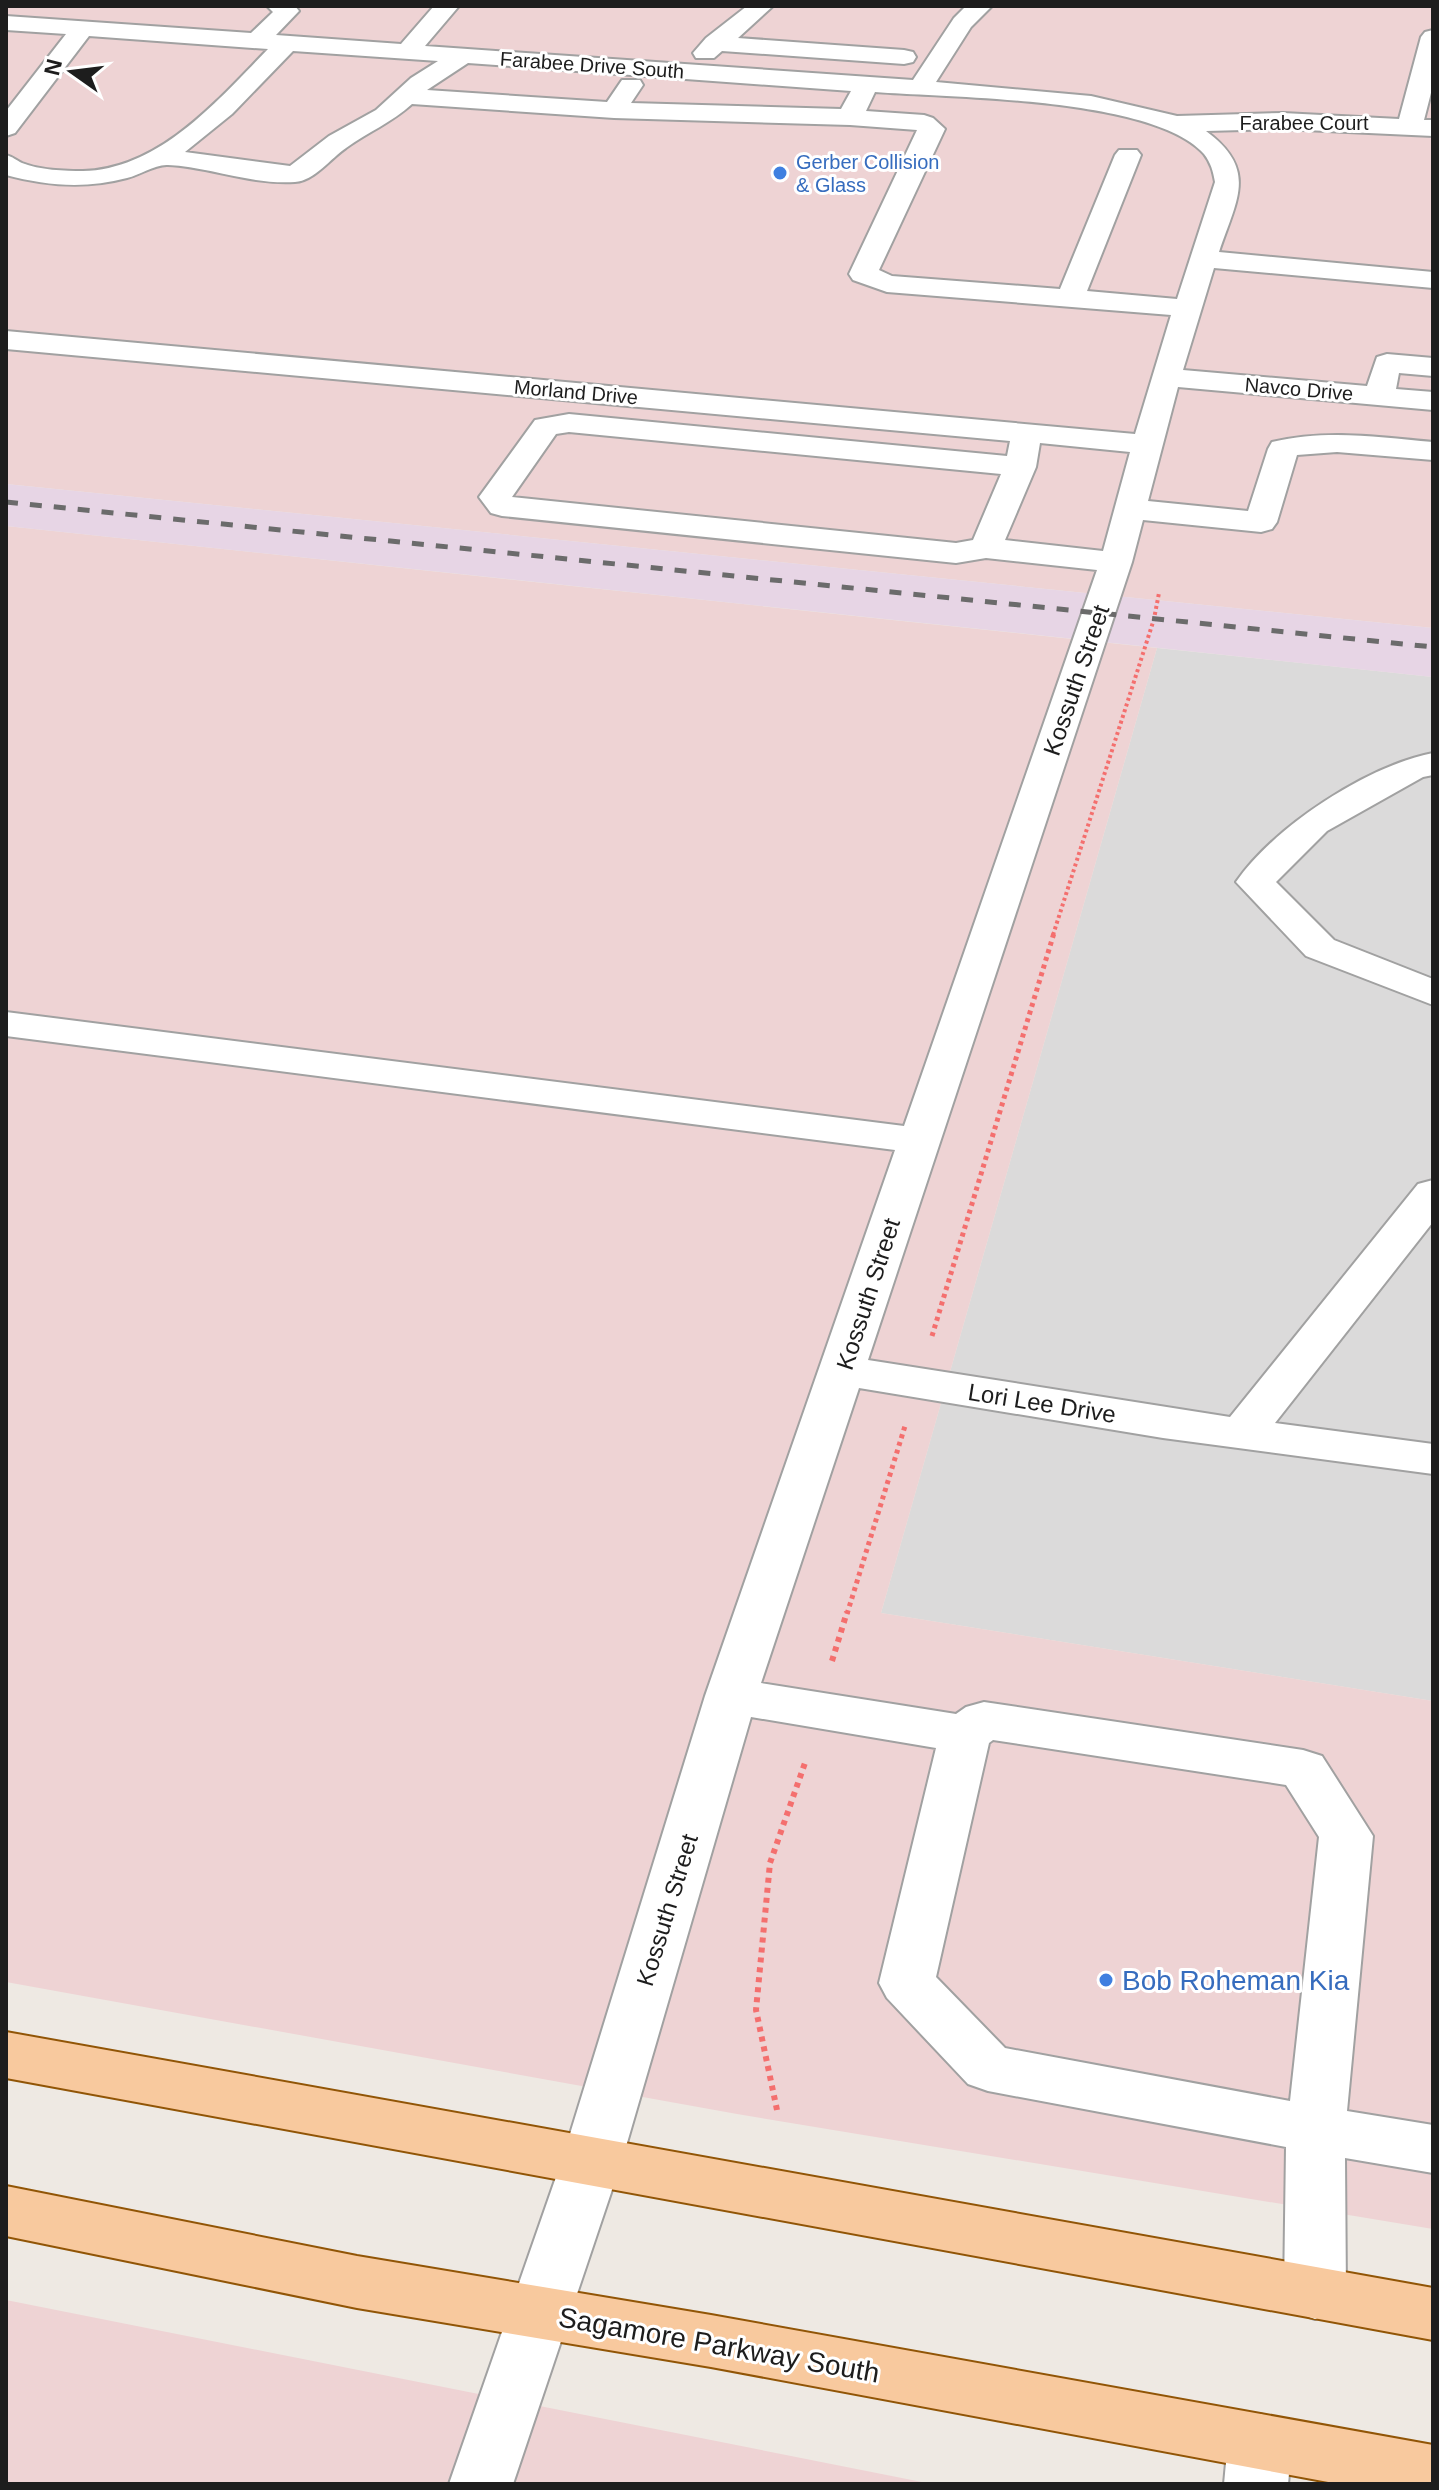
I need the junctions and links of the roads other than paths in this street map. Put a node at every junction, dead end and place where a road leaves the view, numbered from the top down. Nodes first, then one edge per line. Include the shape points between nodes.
1 (279, 6) edge
2 (447, 6) edge
3 (761, 6) edge
4 (980, 6) edge
5 (6, 23) edge
6 (83, 28) junction
7 (1433, 37) edge
8 (257, 41) junction
9 (287, 43) junction
10 (714, 43) junction
11 (407, 52) junction
12 (462, 56) junction
13 (939, 60) junction
14 (642, 69) junction
15 (259, 71) junction
16 (688, 72) junction
17 (290, 73) dead end
18 (866, 84) junction
19 (406, 86) junction
20 (920, 88) junction
21 (614, 110) junction
22 (850, 117) junction
23 (1174, 124) junction
24 (6, 128) edge
25 (1421, 128) edge
26 (1128, 155) dead end
27 (160, 156) junction
28 (6, 163) edge
29 (1203, 259) junction
30 (1433, 280) edge
31 (1070, 299) junction
32 (1188, 308) junction
33 (6, 340) edge
34 (1433, 367) edge
35 (1166, 377) junction
36 (588, 393) junction
37 (1379, 396) junction
38 (1433, 401) edge
39 (569, 423) junction
40 (1026, 433) junction
41 (1146, 444) junction
42 (1433, 451) edge
43 (1020, 467) junction
44 (1130, 509) junction
45 (986, 548) junction
46 (1116, 562) junction
47 (1433, 764) edge
48 (1433, 993) edge
49 (6, 1024) edge
50 (918, 1140) junction
51 (1433, 1193) edge
52 (843, 1371) junction
53 (1243, 1432) junction
54 (1433, 1459) edge
55 (731, 1696) junction
56 (965, 1734) junction
57 (6, 2055) edge
58 (1316, 2129) junction
59 (1433, 2149) edge
60 (592, 2160) junction
61 (6, 2211) edge
62 (1315, 2293) junction
63 (1433, 2314) edge
64 (541, 2315) junction
65 (1258, 2463) edge
66 (1433, 2473) edge
67 (481, 2484) edge

1 - 8 street via 287,11
2 - 11 street
3 - 10 street
4 - 13 street via 962,23
5 - 6 street, Farabee Drive South
6 - 8 street, Farabee Drive South
6 - 24 street
7 - 25 street
8 - 9 street, Farabee Drive South
9 - 11 street, Farabee Drive South
9 - 15 street
10 - 13 street
10 - 16 street
11 - 12 street, Farabee Drive South
12 - 14 street, Farabee Drive South
12 - 19 street
13 - 20 street
14 - 16 street, Farabee Drive South
14 - 21 street
15 - 17 street
15 - 27 street via 186,143
16 - 18 street, Farabee Drive South
18 - 20 street, Farabee Drive South
18 - 22 street
19 - 21 street
19 - 27 street via 385,115 338,141 296,174
20 - 23 street, Farabee Drive South via 1094,103
21 - 22 street
22 - 31 street via 924,123 932,129 863,274 887,284
23 - 25 street, Farabee Court via 1283,121
23 - 29 street, Kossuth Street via 1205,142 1224,163 1228,182
26 - 31 street
27 - 28 street via 132,171 89,179 12,169
29 - 30 street
29 - 32 street, Kossuth Street
31 - 32 street
32 - 35 street, Kossuth Street
33 - 36 street, Morland Drive
34 - 37 street via 1387,363
35 - 37 street, Navco Drive
35 - 41 street, Kossuth Street
36 - 39 street
36 - 40 street, Morland Drive
37 - 38 street, Navco Drive
39 - 43 street
39 - 45 street via 546,426 495,497 502,506 956,553
40 - 41 street, Morland Drive
40 - 43 street
41 - 44 street, Kossuth Street
42 - 44 street via 1299,444 1283,449 1261,522
43 - 45 street
44 - 46 street, Kossuth Street
45 - 46 street
46 - 50 street, Kossuth Street
47 - 48 street via 1412,768 1314,823 1255,882 1320,948
49 - 50 street
50 - 52 street, Kossuth Street
51 - 53 street
52 - 53 street, Lori Lee Drive
52 - 55 street, Kossuth Street
53 - 54 street, Lori Lee Drive
55 - 56 street
55 - 60 street, Kossuth Street
56 - 58 street via 907,1983 988,2068
56 - 58 street via 984,1720 1303,1769 1346,1836
57 - 60 main road
58 - 59 street
58 - 62 street
60 - 62 main road
60 - 64 street, Kossuth Street
61 - 64 main road, Sagamore Parkway South
62 - 63 main road
64 - 65 main road, Sagamore Parkway South via 711,2341
64 - 67 street, Kossuth Street
65 - 66 main road, Sagamore Parkway South

